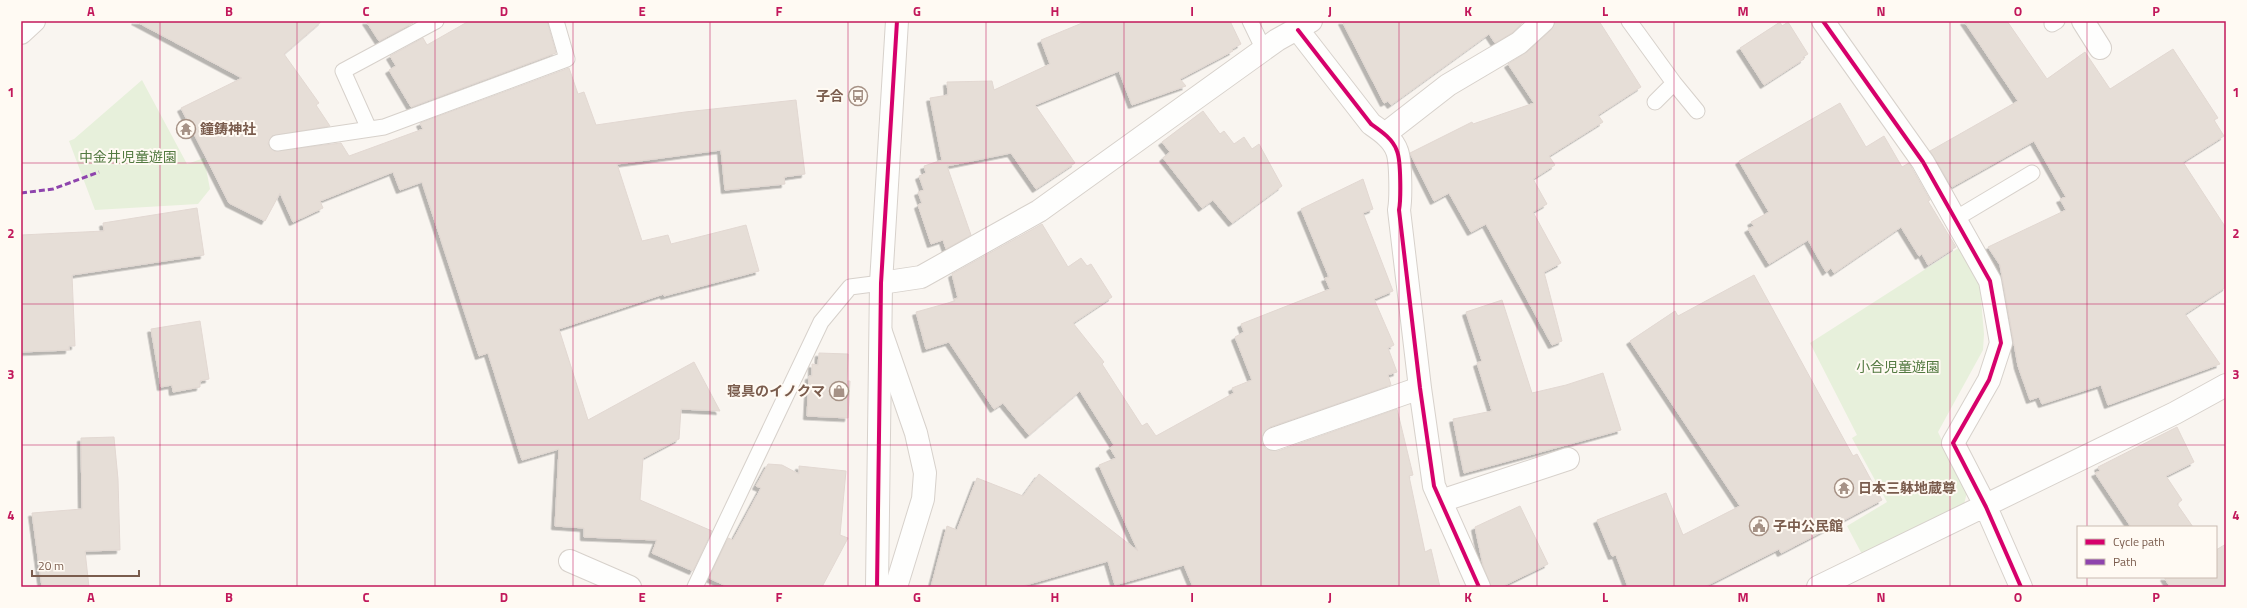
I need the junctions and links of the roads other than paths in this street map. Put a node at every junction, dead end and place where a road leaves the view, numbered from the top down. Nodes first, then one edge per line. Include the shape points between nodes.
1 (34, 21) edge
2 (436, 21) edge
3 (556, 21) edge
4 (897, 21) edge
5 (1250, 21) edge
6 (1543, 21) edge
7 (1629, 21) edge
8 (2083, 21) edge
9 (1830, 24) edge
10 (1305, 25) edge
11 (21, 33) edge
12 (2100, 48) dead end
13 (1264, 50) junction
14 (1674, 83) junction
15 (1655, 102) dead end
16 (1698, 111) dead end
17 (369, 129) junction
18 (1385, 134) junction
19 (277, 143) dead end
20 (2032, 172) dead end
21 (1955, 219) junction
22 (881, 283) junction
23 (880, 329) junction
24 (2226, 384) edge
25 (1420, 388) junction
26 (1274, 439) dead end
27 (1568, 459) dead end
28 (1441, 501) junction
29 (1986, 507) junction
30 (570, 561) dead end
31 (630, 587) edge
32 (695, 587) edge
33 (877, 587) edge
34 (896, 587) edge
35 (1479, 587) edge
36 (1818, 587) edge
37 (2021, 587) edge

1 - 11 street
2 - 17 lane via 343,71
3 - 17 lane via 567,59 384,127
4 - 22 street
5 - 13 lane
6 - 18 street via 1519,43 1448,85
7 - 14 lane
8 - 12 street
9 - 21 street via 1923,162
10 - 13 street
10 - 18 street via 1371,124
13 - 22 street via 1039,211 921,277
14 - 15 lane
14 - 16 lane
17 - 19 lane
18 - 25 street via 1397,151 1401,201 1399,210
20 - 21 lane
21 - 29 street via 1990,281 2001,343 1989,380 1953,443
22 - 23 street
22 - 32 lane via 850,287 821,322
23 - 33 street
23 - 34 street via 916,433 925,473 923,499
24 - 29 street via 2175,413
25 - 26 street
25 - 28 street via 1434,486
27 - 28 street
28 - 35 street
29 - 36 street
29 - 37 street
30 - 31 street

